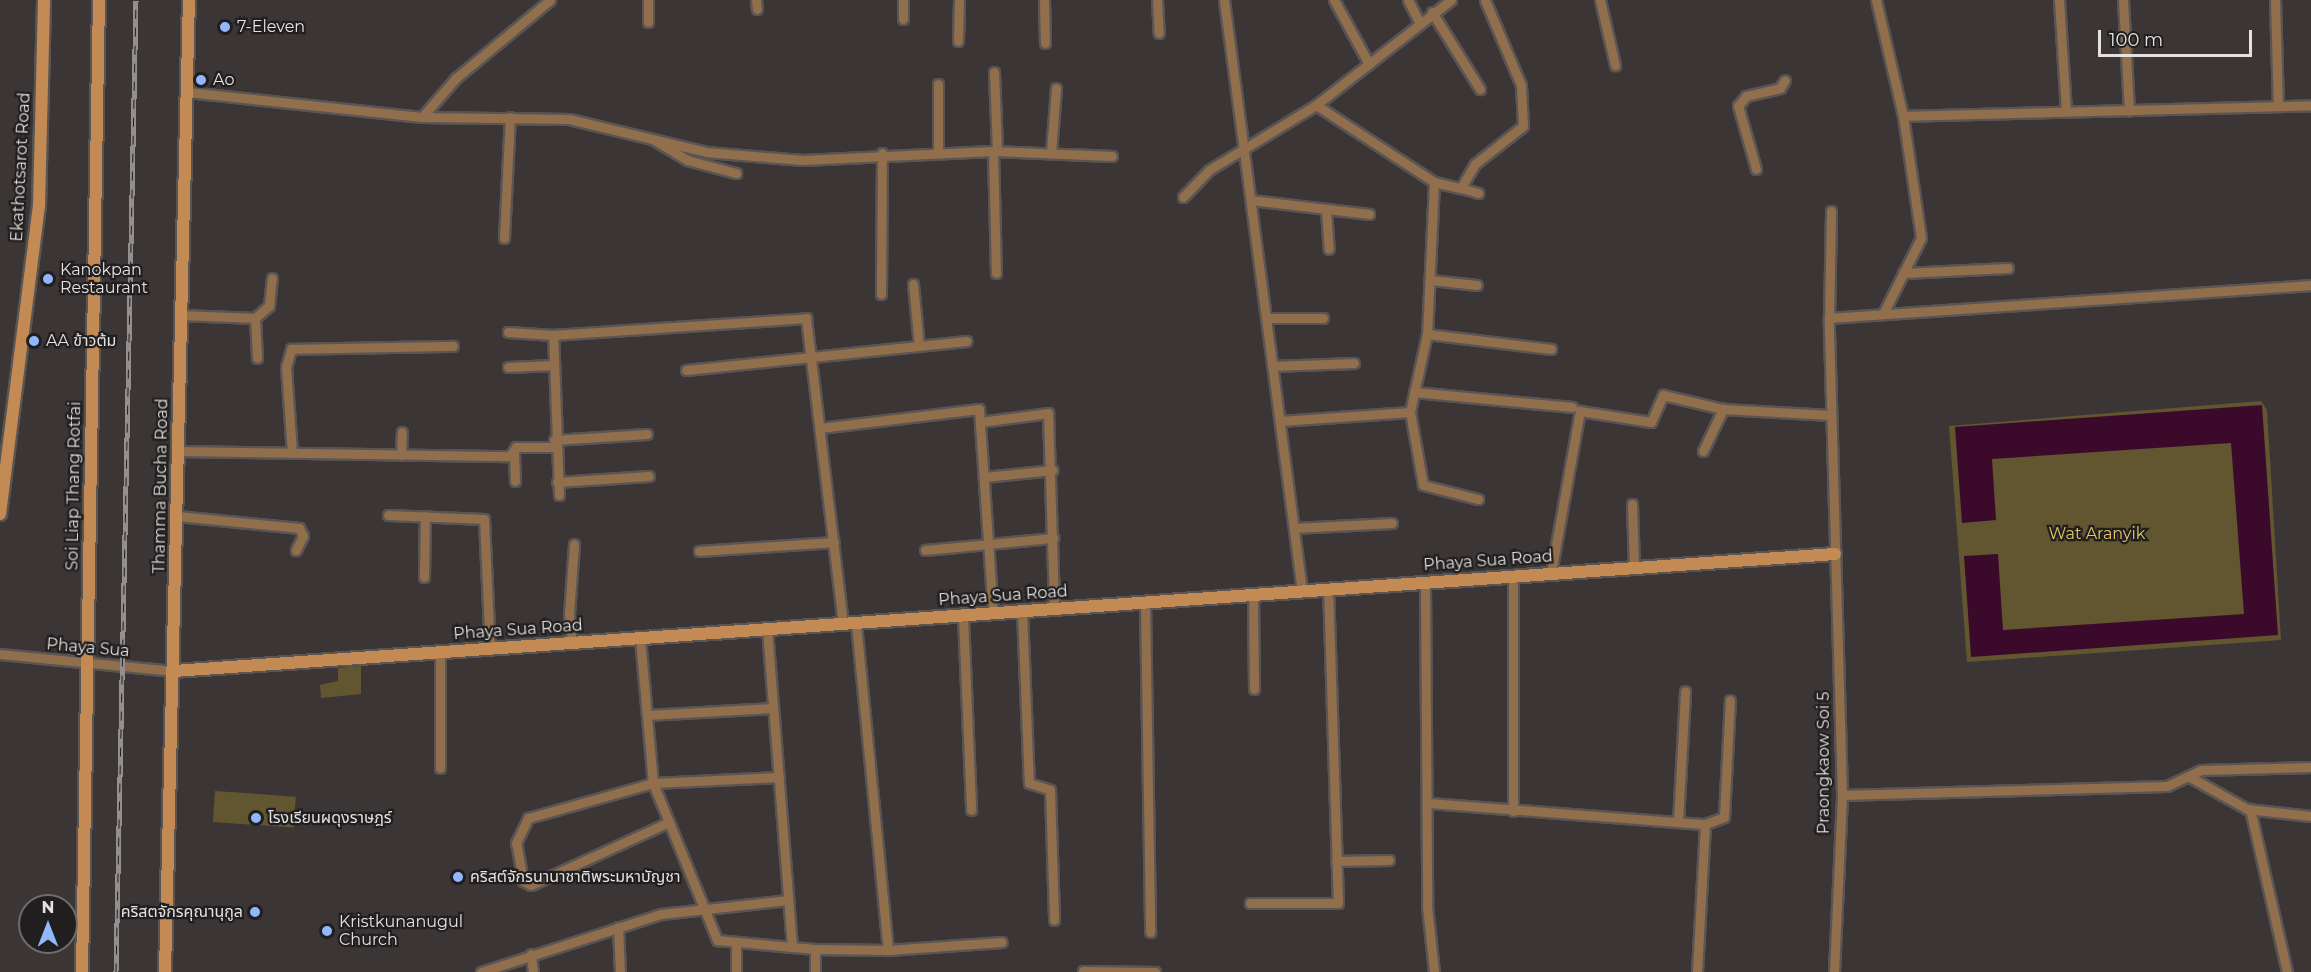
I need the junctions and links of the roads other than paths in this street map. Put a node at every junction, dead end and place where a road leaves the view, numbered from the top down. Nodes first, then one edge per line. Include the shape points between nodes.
1 (44, 0) edge
2 (99, 0) edge
3 (189, 0) edge
4 (550, 0) edge
5 (648, 0) edge
6 (903, 0) edge
7 (959, 0) edge
8 (1044, 0) edge
9 (1157, 0) edge
10 (1224, 0) edge
11 (1334, 0) edge
12 (1408, 0) edge
13 (1451, 0) edge
14 (1485, 0) edge
15 (1600, 0) edge
16 (1876, 0) edge
17 (2059, 0) edge
18 (2122, 0) edge
19 (2275, 0) edge
20 (1432, 12) junction
21 (903, 19) dead end
22 (648, 22) dead end
23 (1419, 22) junction
24 (1159, 33) dead end
25 (958, 41) dead end
26 (1045, 43) dead end
27 (1369, 64) junction
28 (1614, 65) dead end
29 (994, 72) dead end
30 (1785, 80) dead end
31 (938, 84) dead end
32 (1056, 88) dead end
33 (1480, 88) dead end
34 (187, 92) junction
35 (1316, 105) junction
36 (2311, 105) edge
37 (2278, 106) junction
38 (2066, 110) junction
39 (2129, 111) junction
40 (1903, 116) junction
41 (423, 117) junction
42 (510, 117) junction
43 (652, 139) junction
44 (995, 151) junction
45 (1244, 151) junction
46 (939, 152) junction
47 (882, 153) junction
48 (1051, 153) junction
49 (1112, 156) dead end
50 (1756, 169) dead end
51 (736, 173) dead end
52 (1434, 182) junction
53 (1461, 188) junction
54 (1478, 193) dead end
55 (1183, 197) dead end
56 (1251, 200) junction
57 (1326, 210) junction
58 (1831, 211) dead end
59 (1369, 214) dead end
60 (504, 238) dead end
61 (1329, 249) dead end
62 (2008, 268) dead end
63 (996, 273) dead end
64 (1903, 273) junction
65 (272, 278) dead end
66 (1431, 280) junction
67 (913, 284) dead end
68 (1477, 285) dead end
69 (2311, 285) edge
70 (881, 294) dead end
71 (1884, 312) junction
72 (181, 315) junction
73 (255, 318) junction
74 (1266, 318) junction
75 (1323, 318) dead end
76 (1829, 318) junction
77 (508, 332) dead end
78 (1427, 334) junction
79 (552, 335) junction
80 (967, 341) dead end
81 (453, 346) dead end
82 (919, 346) junction
83 (1551, 349) dead end
84 (811, 357) junction
85 (257, 358) dead end
86 (1354, 363) dead end
87 (554, 365) junction
88 (1272, 366) junction
89 (508, 367) dead end
90 (686, 370) dead end
91 (1414, 393) junction
92 (1572, 407) dead end
93 (1723, 409) junction
94 (1410, 411) junction
95 (1830, 415) junction
96 (1280, 421) junction
97 (980, 422) junction
98 (820, 428) junction
99 (402, 432) dead end
100 (647, 434) dead end
101 (554, 444) junction
102 (179, 451) junction
103 (1703, 451) dead end
104 (514, 452) junction
105 (292, 453) junction
106 (401, 454) junction
107 (3, 467) edge
108 (1053, 470) junction
109 (649, 476) dead end
110 (984, 477) junction
111 (514, 481) dead end
112 (557, 482) junction
113 (559, 495) dead end
114 (1478, 499) dead end
115 (1632, 504) dead end
116 (0, 514) edge
117 (388, 515) dead end
118 (177, 516) junction
119 (425, 516) junction
120 (1392, 523) dead end
121 (1294, 528) junction
122 (1053, 538) junction
123 (834, 542) junction
124 (574, 544) dead end
125 (988, 544) junction
126 (296, 550) dead end
127 (925, 550) dead end
128 (699, 551) dead end
129 (1835, 554) junction
130 (1634, 567) junction
131 (1551, 573) junction
132 (1513, 575) junction
133 (424, 577) dead end
134 (1425, 583) junction
135 (1328, 590) junction
136 (1302, 591) junction
137 (1254, 595) junction
138 (1145, 603) junction
139 (1054, 609) junction
140 (1022, 611) junction
141 (993, 613) junction
142 (963, 616) junction
143 (856, 623) junction
144 (843, 624) junction
145 (767, 629) junction
146 (640, 638) junction
147 (572, 643) junction
148 (490, 649) junction
149 (440, 652) junction
150 (0, 654) edge
151 (87, 664) junction
152 (174, 671) junction
153 (1254, 689) dead end
154 (1685, 691) dead end
155 (1730, 700) dead end
156 (773, 708) junction
157 (647, 716) junction
158 (2311, 767) edge
159 (440, 768) dead end
160 (2188, 776) junction
161 (779, 777) junction
162 (653, 783) junction
163 (1842, 795) junction
164 (1429, 803) junction
165 (2250, 809) junction
166 (972, 810) dead end
167 (1513, 811) junction
168 (2311, 816) edge
169 (669, 822) junction
170 (1678, 822) junction
171 (1705, 824) junction
172 (1389, 860) dead end
173 (1336, 861) junction
174 (788, 900) junction
175 (1250, 903) dead end
176 (706, 913) junction
177 (1054, 920) dead end
178 (618, 927) junction
179 (1150, 932) dead end
180 (736, 942) junction
181 (1002, 942) dead end
182 (792, 947) junction
183 (815, 950) junction
184 (888, 950) junction
185 (531, 954) junction
186 (1083, 971) edge
187 (82, 972) edge
188 (165, 972) edge
189 (481, 972) edge
190 (533, 972) edge
191 (621, 972) edge
192 (736, 972) edge
193 (815, 972) edge
194 (1155, 972) edge
195 (1434, 972) edge
196 (1697, 972) edge
197 (1833, 972) edge
198 (2287, 972) edge

1 - 107 street, Ekathotsarot Road via 39,206
2 - 151 street, Soi Liap Thang Rotfai
3 - 34 street, Thamma Bucha Road
4 - 41 street via 456,78
5 - 22 street
6 - 21 street
7 - 25 street
8 - 26 street
9 - 24 street
10 - 45 street
11 - 27 street
12 - 23 street
13 - 20 street
14 - 53 street via 1521,85 1525,119 1515,136 1475,164
15 - 28 street
16 - 40 street
17 - 38 street
18 - 39 street
19 - 37 street
20 - 23 street
20 - 33 street
23 - 27 street
27 - 35 street
29 - 44 street
30 - 50 street via 1780,88 1746,96 1738,105
31 - 46 street
32 - 48 street
34 - 41 street
34 - 72 street, Thamma Bucha Road
35 - 45 street
35 - 52 street
36 - 37 street
37 - 39 street
38 - 39 street
38 - 40 street
40 - 64 street via 1921,238
41 - 42 street
42 - 43 street via 569,119
42 - 60 street
43 - 47 street via 706,152 802,160
43 - 51 street via 672,154
44 - 46 street
44 - 48 street
44 - 63 street
45 - 55 street via 1209,170
45 - 56 street
46 - 47 street
47 - 70 street
48 - 49 street
52 - 53 street
52 - 66 street
53 - 54 street
56 - 57 street
56 - 74 street
57 - 59 street
57 - 61 street
58 - 76 street, Praongkaow Soi 5
62 - 64 street
64 - 71 street
65 - 73 street via 269,306
66 - 68 street
66 - 78 street
67 - 82 street
69 - 71 street
71 - 76 street
72 - 73 street
72 - 102 street, Thamma Bucha Road
73 - 85 street
74 - 75 street
74 - 88 street
76 - 95 street, Praongkaow Soi 5
77 - 79 street
78 - 83 street
78 - 91 street
79 - 84 street via 806,318
79 - 87 street
80 - 82 street
81 - 105 street via 291,349 286,367
82 - 84 street
84 - 90 street
84 - 98 street
86 - 88 street
87 - 89 street
87 - 101 street
88 - 96 street
91 - 92 street
91 - 94 street
93 - 95 street
93 - 103 street
93 - 131 street via 1663,395 1649,423 1580,411
94 - 96 street
94 - 114 street via 1423,485
95 - 129 street, Praongkaow Soi 5
96 - 121 street
97 - 98 street via 979,409
97 - 108 street via 1048,413
97 - 110 street
98 - 123 street
99 - 106 street
100 - 101 street
101 - 104 street via 516,447
101 - 112 street
102 - 105 street
102 - 118 street, Thamma Bucha Road
104 - 106 street
104 - 111 street
105 - 106 street
107 - 116 street, Ekathotsarot Road
108 - 110 street
108 - 122 street
109 - 112 street
110 - 125 street
112 - 113 street
115 - 130 street
117 - 119 street
118 - 126 street via 299,528 303,536
118 - 152 street, Thamma Bucha Road
119 - 133 street
119 - 148 street via 479,516 486,521
120 - 121 street
121 - 136 street
122 - 125 street
122 - 139 street
123 - 128 street
123 - 144 street
124 - 147 street via 569,614
125 - 127 street
125 - 141 street
129 - 130 street, Phaya Sua Road
129 - 163 street, Praongkaow Soi 5
130 - 131 street, Phaya Sua Road
131 - 132 street, Phaya Sua Road
132 - 134 street, Phaya Sua Road
132 - 167 street
134 - 135 street, Phaya Sua Road
134 - 164 street
135 - 136 street, Phaya Sua Road
135 - 173 street
136 - 137 street, Phaya Sua Road
137 - 138 street, Phaya Sua Road
137 - 153 street
138 - 139 street, Phaya Sua Road
138 - 179 street
139 - 140 street, Phaya Sua Road
140 - 141 street, Phaya Sua Road
140 - 177 street via 1029,783 1050,790
141 - 142 street, Phaya Sua Road
142 - 143 street, Phaya Sua Road
142 - 166 street
143 - 144 street, Phaya Sua Road
143 - 184 street
144 - 145 street, Phaya Sua Road
145 - 146 street, Phaya Sua Road
145 - 156 street
146 - 147 street, Phaya Sua Road
146 - 157 street
147 - 148 street, Phaya Sua Road
148 - 149 street, Phaya Sua Road
149 - 152 street, Phaya Sua Road
149 - 159 street
150 - 151 street, Phaya Sua
151 - 152 street, Phaya Sua
151 - 187 street, Soi Liap Thang Rotfai
152 - 188 street, Thamma Bucha Road
154 - 170 street
155 - 171 street via 1724,817
156 - 157 street
156 - 161 street
157 - 162 street
158 - 160 street via 2201,770
160 - 163 street via 2167,786
160 - 165 street
161 - 162 street
161 - 174 street
162 - 169 street
162 - 169 street via 524,820 516,843 523,881 531,885
163 - 197 street, Praongkaow Soi 5
164 - 167 street
164 - 195 street via 1427,906
165 - 168 street
165 - 198 street
167 - 170 street
169 - 176 street
170 - 171 street
171 - 196 street
172 - 173 street
173 - 175 street via 1338,903
174 - 176 street
174 - 182 street
176 - 178 street via 661,914
176 - 180 street via 717,940
178 - 185 street
178 - 191 street
180 - 182 street
180 - 192 street
181 - 184 street
182 - 183 street
183 - 184 street
183 - 193 street
185 - 189 street
185 - 190 street
186 - 194 street

